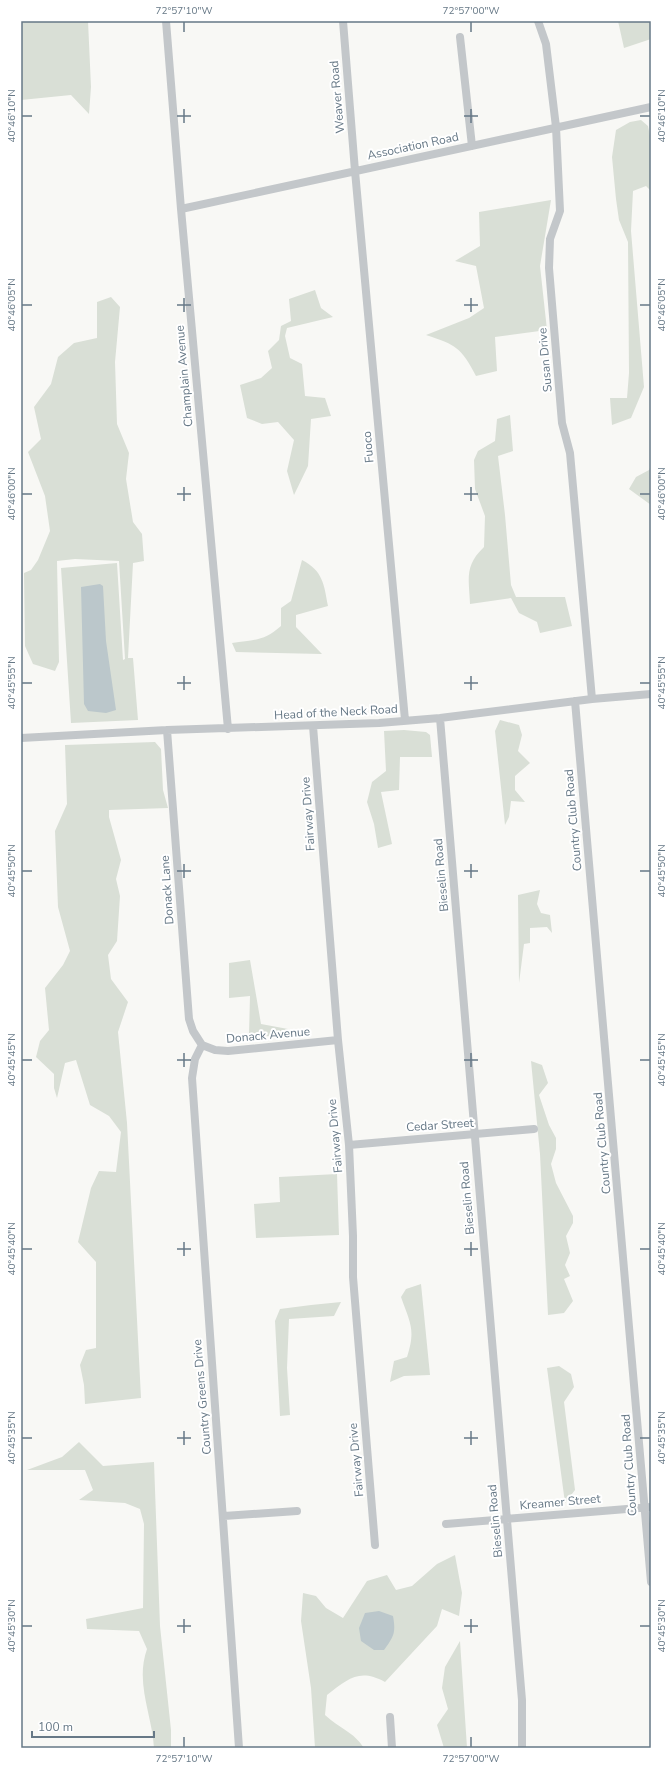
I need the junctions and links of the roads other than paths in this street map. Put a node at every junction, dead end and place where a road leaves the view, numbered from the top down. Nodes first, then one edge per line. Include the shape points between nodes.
1 (166, 21) edge
2 (343, 21) edge
3 (538, 21) edge
4 (460, 37) dead end
5 (651, 107) edge
6 (556, 127) junction
7 (472, 146) junction
8 (355, 171) junction
9 (181, 209) junction
10 (651, 694) edge
11 (592, 699) junction
12 (575, 701) junction
13 (440, 718) junction
14 (405, 720) junction
15 (313, 726) junction
16 (228, 729) junction
17 (167, 730) junction
18 (21, 738) edge
19 (338, 1040) junction
20 (202, 1045) junction
21 (534, 1129) dead end
22 (474, 1135) junction
23 (349, 1145) junction
24 (648, 1507) edge
25 (297, 1511) dead end
26 (224, 1516) junction
27 (507, 1519) junction
28 (446, 1524) dead end
29 (375, 1545) dead end
30 (651, 1582) edge
31 (390, 1717) dead end
32 (240, 1748) edge
33 (392, 1748) edge
34 (522, 1748) edge

1 - 9 street, Champlain Avenue
2 - 8 street, Weaver Road
3 - 6 street, Susan Drive via 546,44
4 - 7 street
5 - 6 street, Association Road
6 - 7 street, Association Road
6 - 11 street, Susan Drive via 560,211 550,239 549,268 562,423 570,453
7 - 8 street, Association Road
8 - 9 street, Association Road
8 - 14 street, Fuoco
9 - 16 street, Champlain Avenue
10 - 11 street, Head of the Neck Road
11 - 12 street, Head of the Neck Road
12 - 13 street, Head of the Neck Road
12 - 24 street, Country Club Road
13 - 14 street, Head of the Neck Road
13 - 22 street, Bieselin Road
14 - 15 street, Head of the Neck Road
15 - 16 street, Head of the Neck Road
15 - 19 street, Fairway Drive
16 - 17 street, Head of the Neck Road
17 - 18 street, Head of the Neck Road
17 - 20 street, Donack Lane via 189,1018 193,1031
19 - 20 street, Donack Avenue via 228,1051
19 - 23 street, Fairway Drive
20 - 26 street, Country Greens Drive via 195,1059 192,1078
21 - 22 street, Cedar Street
22 - 23 street, Cedar Street
22 - 27 street, Bieselin Road
23 - 29 street, Fairway Drive via 353,1277
24 - 27 street, Kreamer Street
24 - 30 street, Country Club Road
25 - 26 street
26 - 32 street, Country Greens Drive
27 - 28 street, Kreamer Street
27 - 34 street, Bieselin Road via 522,1700
31 - 33 street

